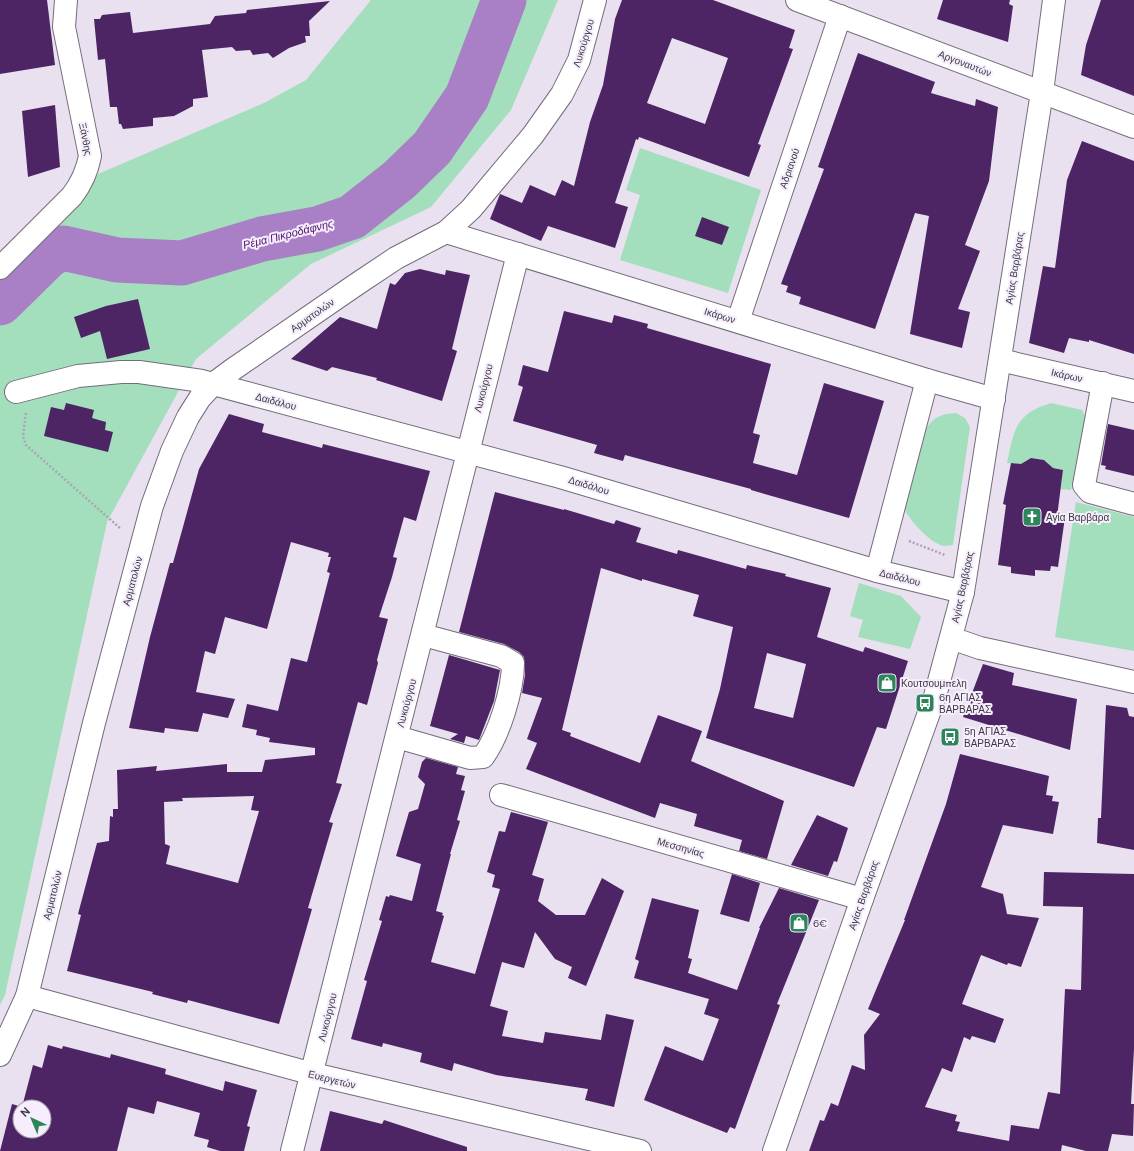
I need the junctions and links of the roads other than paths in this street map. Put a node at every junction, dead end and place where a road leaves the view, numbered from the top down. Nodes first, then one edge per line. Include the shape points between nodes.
1 (66, 0) edge
2 (595, 0) edge
3 (796, 0) edge
4 (1054, 0) edge
5 (840, 16) junction
6 (1042, 92) junction
7 (1134, 126) edge
8 (446, 232) junction
9 (518, 254) junction
10 (0, 268) edge
11 (738, 321) junction
12 (1000, 360) junction
13 (927, 380) junction
14 (1103, 383) junction
15 (213, 384) junction
16 (1134, 391) edge
17 (16, 392) road end
18 (994, 399) junction
19 (467, 452) junction
20 (1134, 504) edge
21 (877, 571) junction
22 (963, 592) junction
23 (423, 635) junction
24 (951, 638) junction
25 (1134, 682) edge
26 (396, 737) junction
27 (501, 795) dead end
28 (862, 899) junction
29 (27, 996) junction
30 (0, 1055) edge
31 (313, 1074) junction
32 (292, 1151) edge
33 (640, 1151) edge
34 (774, 1151) edge

1 - 10 street, Ξάνθης via 64,27 90,156 88,171 72,196
2 - 8 street, Λυκούργου via 579,60 555,105 499,177 471,209
3 - 5 street, Αργοναυτών
4 - 6 street, Αγίας Βαρβάρας
5 - 6 street, Αργοναυτών
5 - 11 street, Αδριανού
6 - 7 street, Αργοναυτών
6 - 12 street, Αγίας Βαρβάρας
8 - 9 street, Ικάρων
8 - 15 street, Αρματολών via 396,258
9 - 11 street, Ικάρων
9 - 19 street, Λυκούργου
11 - 13 street, Ικάρων
12 - 14 street, Ικάρων
12 - 18 street, Αγίας Βαρβάρας
13 - 18 street, Ικάρων
13 - 21 street
14 - 16 street, Ικάρων
14 - 20 street via 1084,485 1090,492
15 - 17 street, Δαιδάλου via 139,372 121,372 78,376
15 - 19 street, Δαιδάλου
15 - 29 street, Αρματολών via 200,398 172,451 152,506 94,723
18 - 22 street, Αγίας Βαρβάρας
19 - 21 street, Δαιδάλου
19 - 23 street, Λυκούργου
21 - 22 street, Δαιδάλου
22 - 24 street, Αγίας Βαρβάρας
23 - 26 street, Λυκούργου
23 - 26 street via 501,656 513,664 513,681 492,744 482,757 470,758
24 - 25 street via 980,648
24 - 28 street, Αγίας Βαρβάρας via 935,696
26 - 31 street, Λυκούργου
27 - 28 street, Μεσσηνίας
28 - 34 street, Αγίας Βαρβάρας
29 - 30 street, Αρματολών
29 - 31 street, Ευεργετών
31 - 32 street, Λυκούργου
31 - 33 street, Ευεργετών

